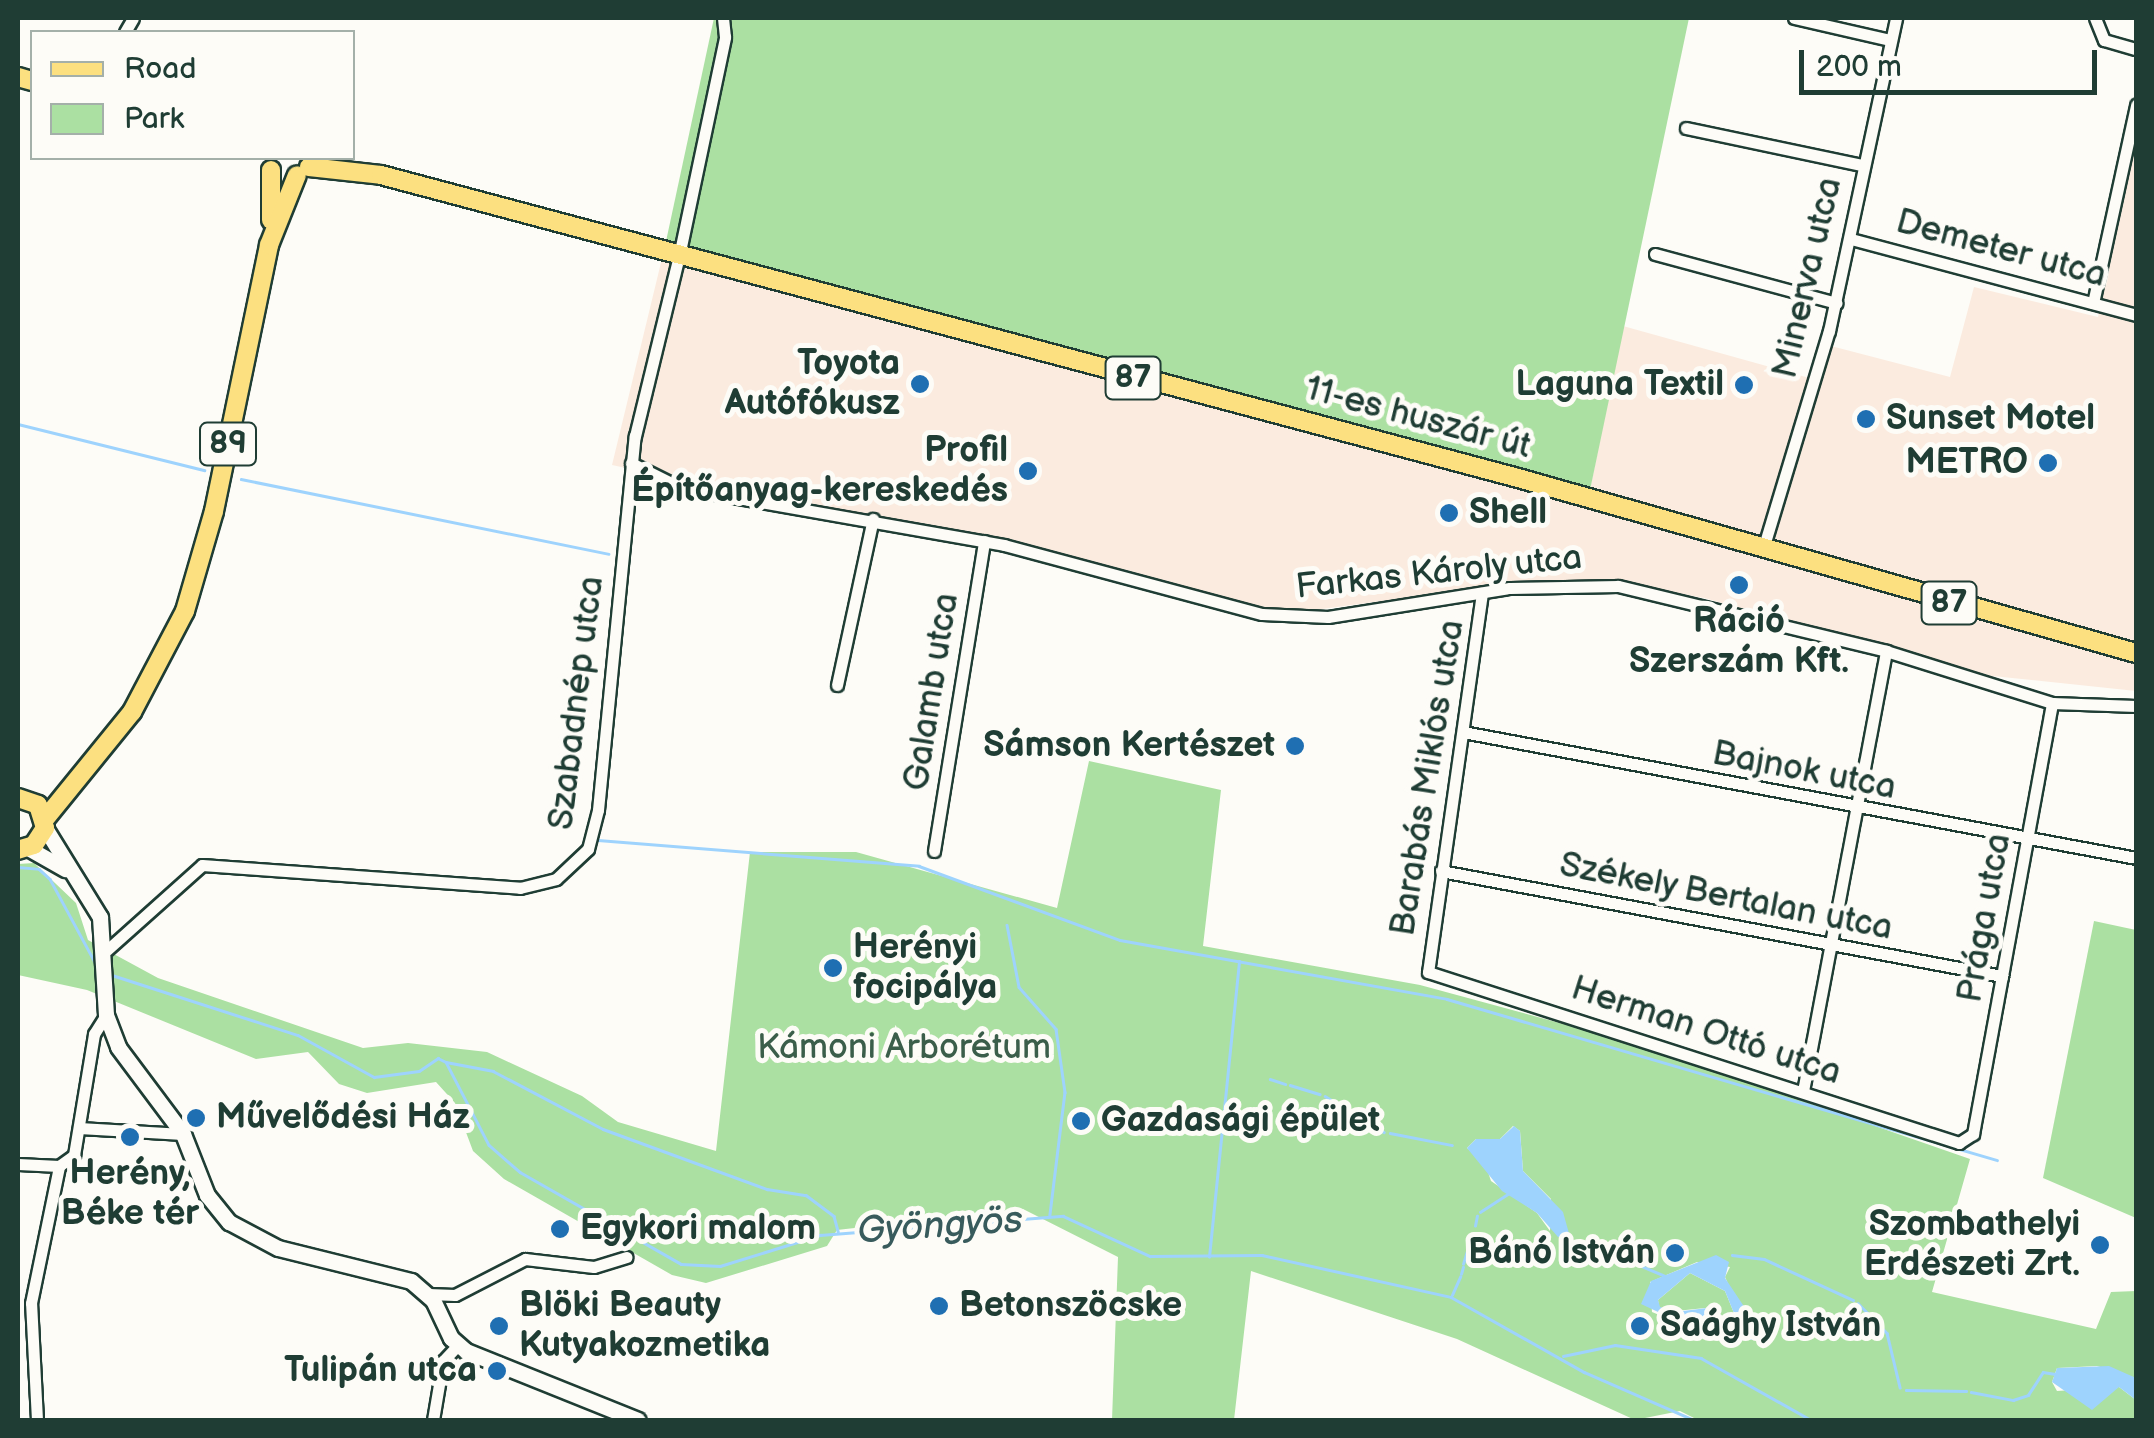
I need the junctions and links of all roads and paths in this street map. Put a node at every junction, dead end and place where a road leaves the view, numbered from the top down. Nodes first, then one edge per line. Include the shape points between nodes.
1 (723, 18) edge
2 (1794, 18) edge
3 (1896, 18) edge
4 (2094, 18) edge
5 (1890, 40) junction
6 (2136, 48) edge
7 (2136, 105) edge
8 (1686, 128) dead end
9 (346, 160) edge
10 (267, 164) edge
11 (1862, 165) junction
12 (306, 167) edge
13 (380, 175) junction
14 (1851, 239) junction
15 (269, 245) junction
16 (1655, 254) dead end
17 (680, 256) junction
18 (1836, 303) junction
19 (2093, 303) junction
20 (2136, 314) edge
21 (631, 463) junction
22 (873, 519) junction
23 (984, 541) junction
24 (1763, 549) junction
25 (1482, 592) junction
26 (1886, 650) junction
27 (2136, 653) edge
28 (837, 686) dead end
29 (2052, 703) junction
30 (2136, 706) edge
31 (1463, 732) junction
32 (87, 766) junction
33 (24, 799) edge
34 (1855, 808) junction
35 (46, 824) junction
36 (2027, 841) junction
37 (23, 849) edge
38 (934, 851) dead end
39 (2136, 858) edge
40 (1440, 871) junction
41 (76, 878) junction
42 (100, 917) junction
43 (133, 925) junction
44 (1828, 944) junction
45 (106, 964) junction
46 (1428, 972) joint
47 (2002, 976) junction
48 (106, 1015) junction
49 (118, 1047) junction
50 (90, 1050) junction
51 (1802, 1091) junction
52 (79, 1128) junction
53 (182, 1134) junction
54 (1968, 1142) joint
55 (20, 1161) edge
56 (59, 1166) junction
57 (626, 1257) dead end
58 (428, 1294) junction
59 (455, 1295) junction
60 (441, 1315) junction
61 (458, 1345) junction
62 (18, 1372) edge
63 (34, 1376) junction
64 (37, 1420) edge
65 (433, 1420) edge
66 (638, 1420) edge

1 - 17 street, Szabadnép utca via 725,37
2 - 5 street
3 - 5 street, Minerva utca
4 - 6 street via 2104,40
5 - 11 street, Minerva utca
7 - 19 street
8 - 11 street
9 - 13 main road, 87
10 - 12 main road, 87
10 - 15 main road, 89
11 - 14 street, Minerva utca
12 - 13 main road, 87
12 - 15 main road, 89
13 - 17 main road, 87
14 - 18 street, Minerva utca
14 - 19 street, Demeter utca
15 - 32 main road, 89 via 194,586 159,670
16 - 18 street
17 - 21 street, Szabadnép utca
17 - 24 main road, 11-es huszár út / 87
18 - 24 street, Minerva utca
19 - 20 street, Demeter utca
21 - 22 street, Farkas Károly utca via 682,488
21 - 43 street, Szabadnép utca via 596,822 588,849 568,872 520,888 213,863 190,870
22 - 23 street, Farkas Károly utca
22 - 28 street
23 - 25 street, Farkas Károly utca via 1206,603 1287,617 1328,617
23 - 38 street, Galamb utca
24 - 27 main road, 11-es huszár út / 87
25 - 26 street, Farkas Károly utca via 1572,584 1646,589
25 - 31 street, Barabás Miklós utca
26 - 29 street, Farkas Károly utca
26 - 34 street
29 - 30 street, Farkas Károly utca
29 - 36 street, Prága utca
31 - 34 street, Bajnok utca
31 - 40 street, Barabás Miklós utca
32 - 33 main road, 89
32 - 35 main road, 89
33 - 35 main road, 89
34 - 36 street, Bajnok utca
34 - 44 street
35 - 37 main road, 89
35 - 41 main road
36 - 39 street, Bajnok utca
36 - 47 street, Prága utca
37 - 41 main road
40 - 44 street, Székely Bertalan utca
40 - 46 street, Barabás Miklós utca
41 - 42 main road
42 - 43 street
42 - 45 main road
43 - 45 street, Szabadnép utca
44 - 47 street, Székely Bertalan utca
44 - 51 street
45 - 48 main road
46 - 51 street, Herman Ottó utca
47 - 54 street, Prága utca
48 - 49 main road
48 - 50 street
49 - 50 street via 99,1039
49 - 53 main road
50 - 52 street
51 - 54 street, Herman Ottó utca
52 - 53 street
52 - 56 street via 74,1155
53 - 58 main road via 207,1195 246,1234 411,1281
55 - 56 street
56 - 63 street via 36,1265
57 - 59 street via 594,1266 525,1259
58 - 59 street
58 - 60 main road
59 - 60 street
60 - 61 main road
61 - 65 street via 443,1361
61 - 66 main road
62 - 63 street
63 - 64 street

